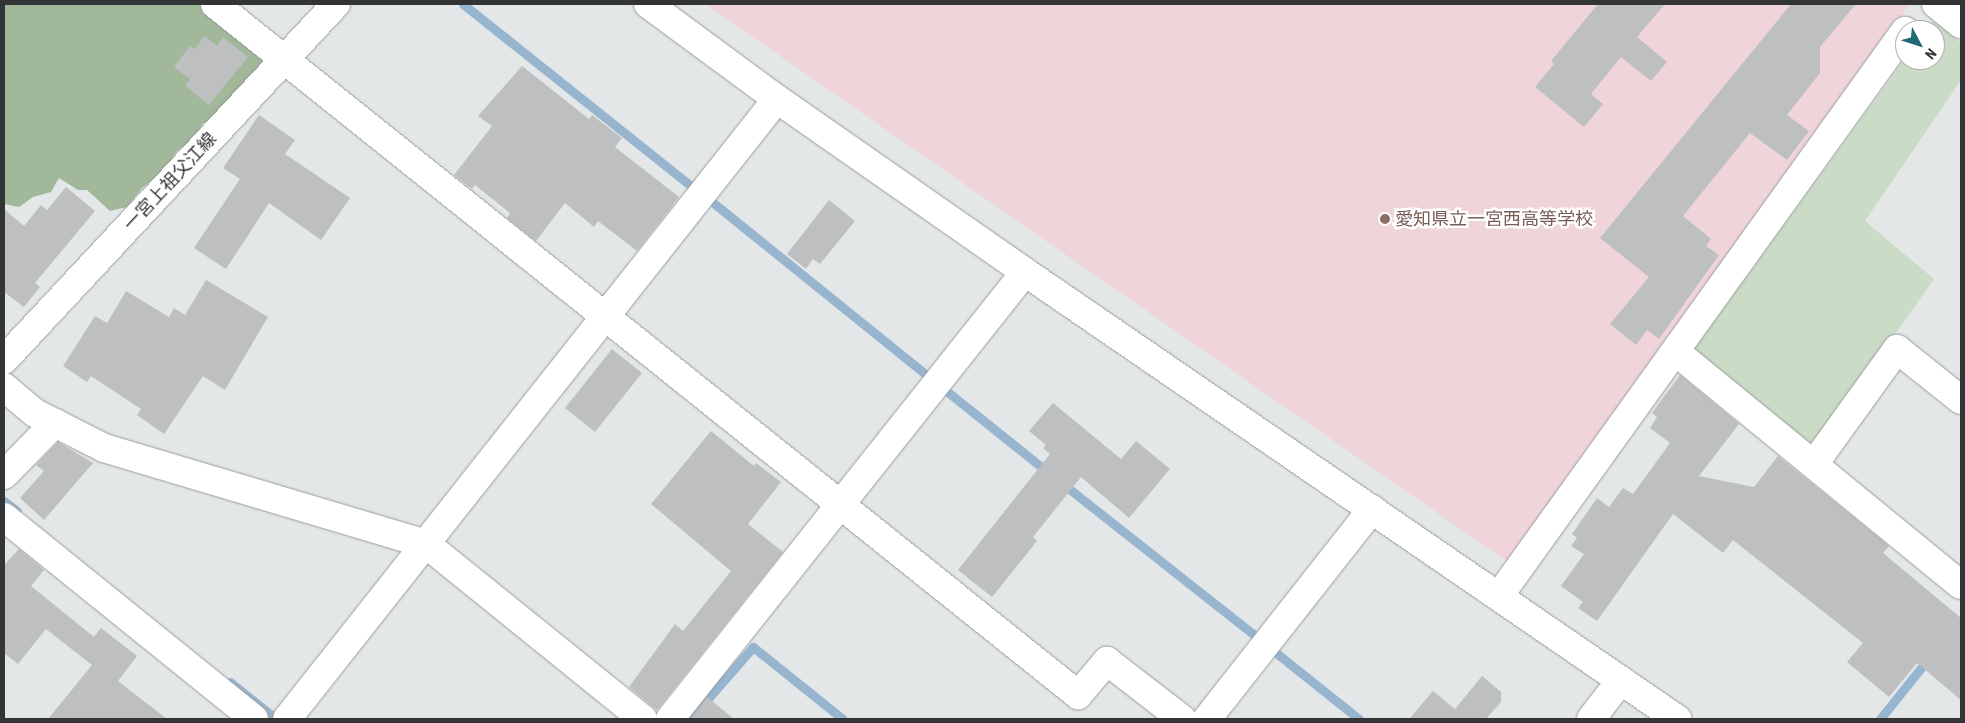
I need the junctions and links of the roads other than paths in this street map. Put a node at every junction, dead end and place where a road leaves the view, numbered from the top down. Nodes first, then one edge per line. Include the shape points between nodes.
1 (215, 4) edge
2 (336, 4) edge
3 (1924, 4) edge
4 (1936, 4) edge
5 (662, 8) edge
6 (1913, 20) edge
7 (1961, 24) edge
8 (1895, 45) edge
9 (284, 60) junction
10 (777, 99) junction
11 (1025, 272) junction
12 (606, 317) junction
13 (1676, 352) junction
14 (4, 360) edge
15 (4, 387) edge
16 (1961, 400) edge
17 (55, 423) junction
18 (1814, 464) junction
19 (4, 475) edge
20 (840, 504) junction
21 (1372, 509) junction
22 (4, 518) edge
23 (426, 544) junction
24 (1961, 585) edge
25 (1499, 596) junction
26 (1621, 680) junction
27 (254, 719) edge
28 (287, 719) edge
29 (643, 719) edge
30 (670, 719) edge
31 (1182, 719) edge
32 (1207, 719) edge
33 (1591, 719) edge
34 (1677, 719) edge

1 - 9 street
2 - 9 street, 一宮上祖父江線
3 - 6 street
4 - 7 street
5 - 10 street
8 - 13 street
9 - 12 street
9 - 14 street, 一宮上祖父江線
10 - 11 street
10 - 12 street
11 - 20 street
11 - 21 street
12 - 20 street
12 - 23 street
13 - 18 street
13 - 25 street
15 - 17 street via 35,413
16 - 18 street via 1897,349
17 - 19 street
17 - 23 street via 104,448
18 - 24 street
20 - 30 street
20 - 31 street via 1078,695 1107,661
21 - 25 street
21 - 32 street
22 - 27 street
23 - 28 street
23 - 29 street
25 - 26 street
26 - 33 street
26 - 34 street

